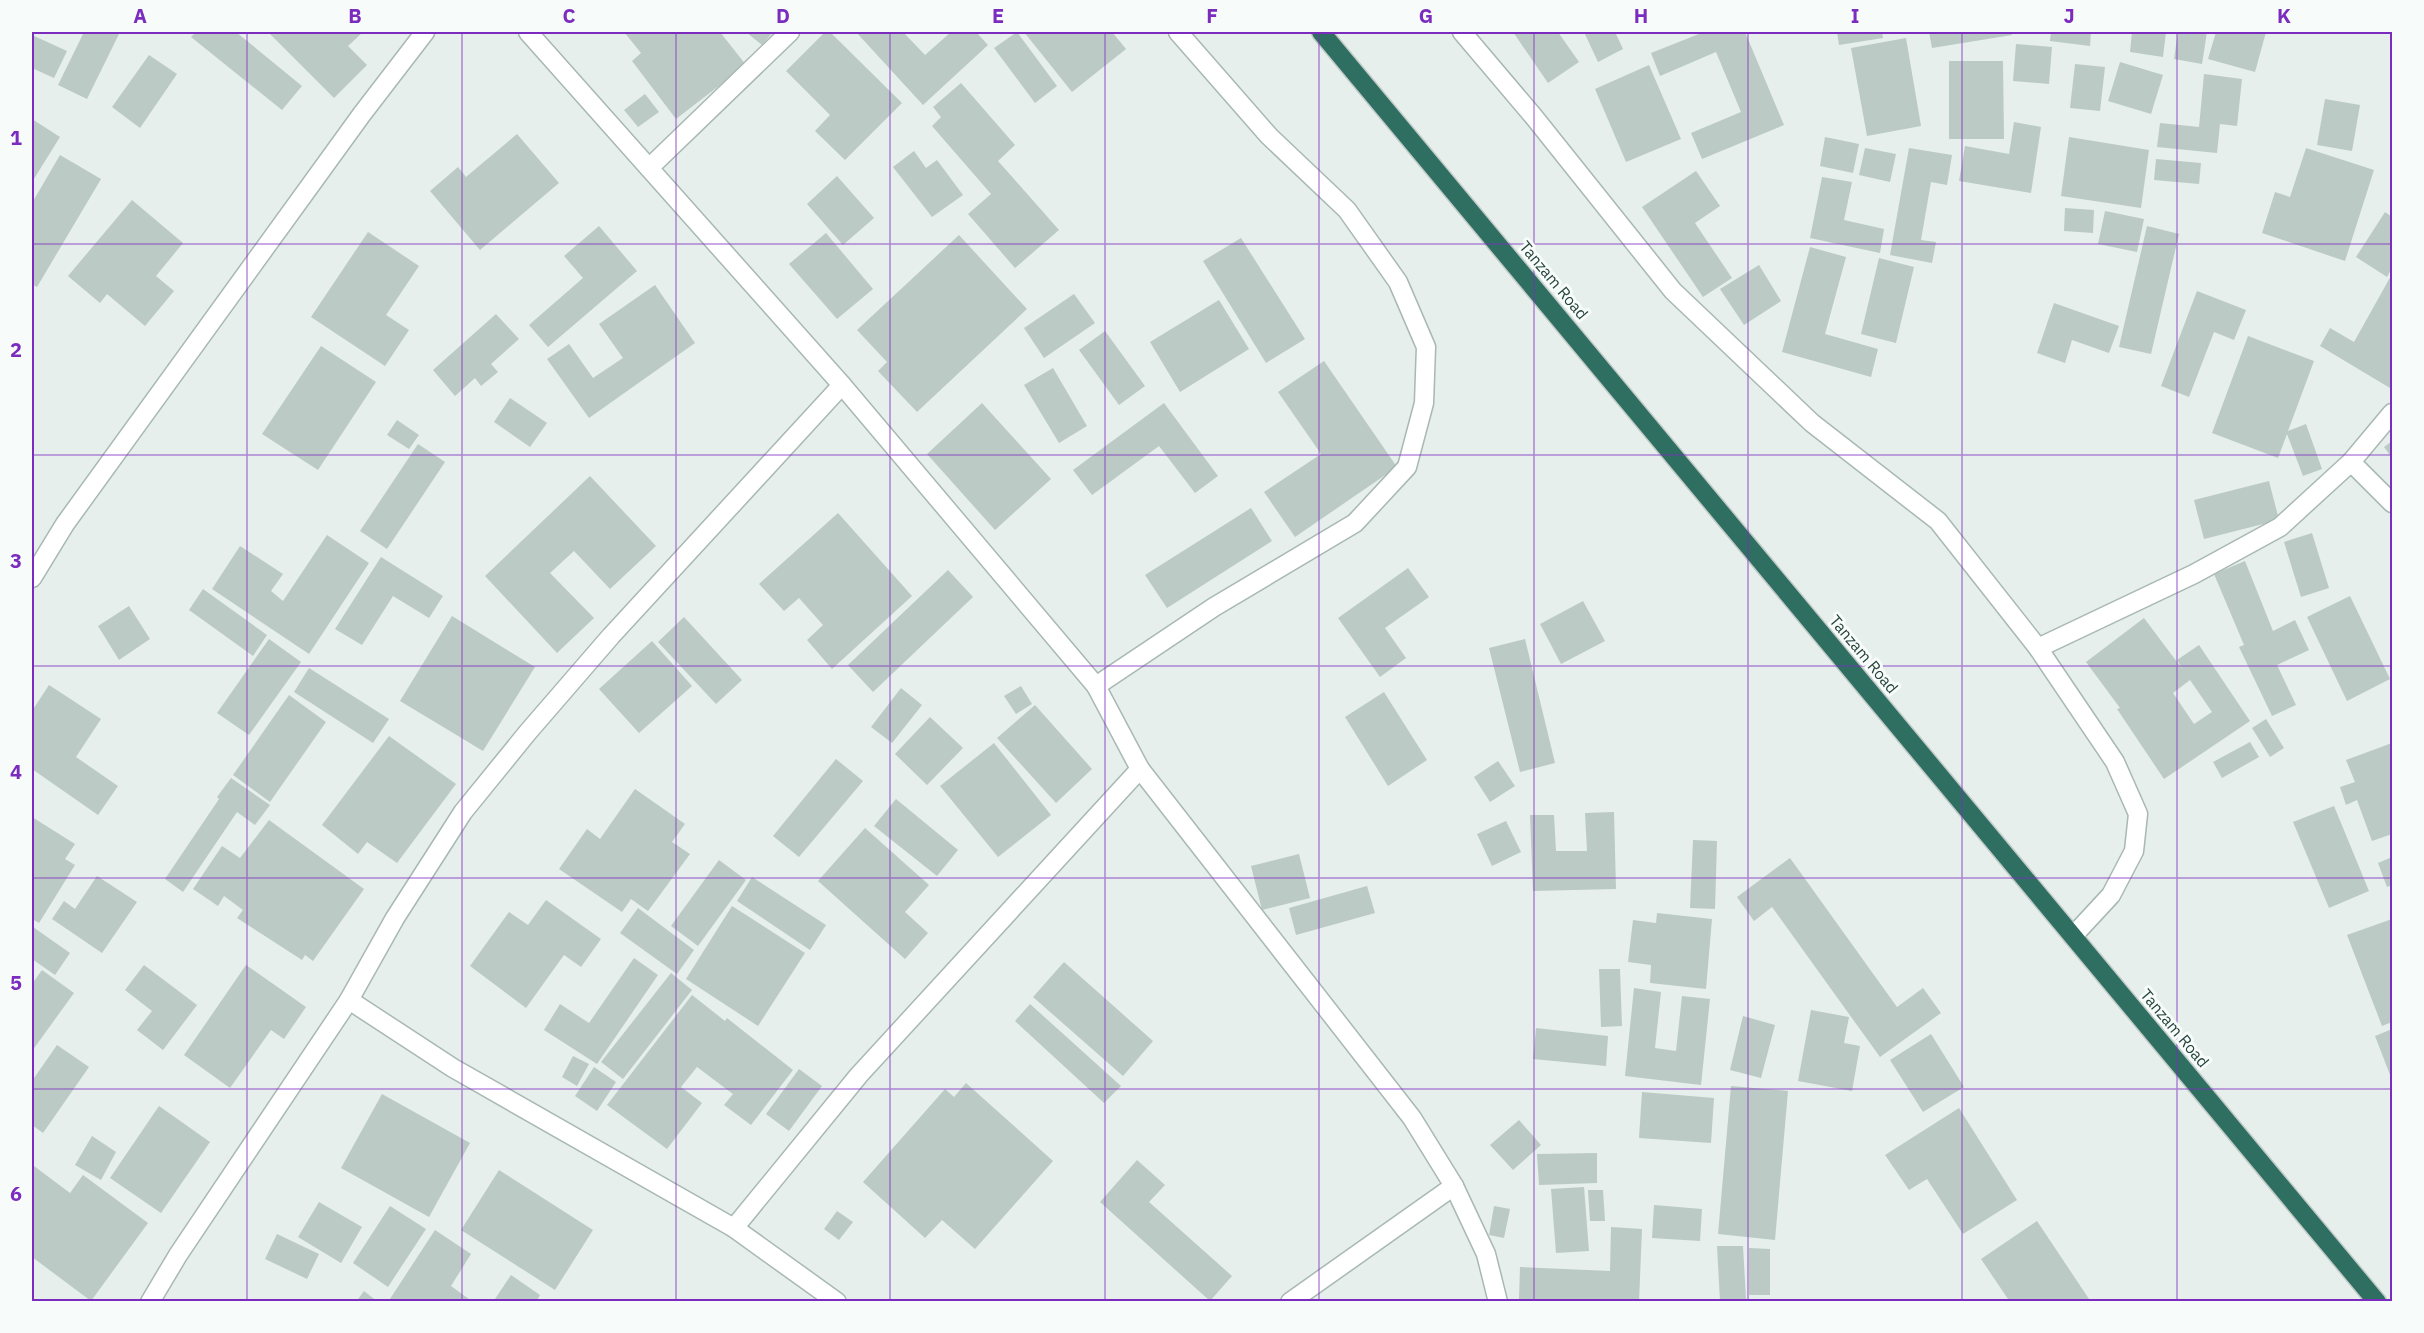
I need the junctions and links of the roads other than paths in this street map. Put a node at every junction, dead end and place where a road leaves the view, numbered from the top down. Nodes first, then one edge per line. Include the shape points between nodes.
1 (425, 32) edge
2 (528, 32) edge
3 (790, 32) edge
4 (1178, 32) edge
5 (1321, 32) edge
6 (1461, 32) edge
7 (649, 168) junction
8 (842, 385) junction
9 (2392, 413) edge
10 (2351, 462) junction
11 (2392, 503) edge
12 (32, 578) edge
13 (2038, 648) junction
14 (1096, 686) junction
15 (1140, 769) junction
16 (2073, 936) junction
17 (349, 999) junction
18 (1454, 1186) junction
19 (734, 1228) junction
20 (150, 1302) edge
21 (837, 1302) edge
22 (1290, 1302) edge
23 (1498, 1302) edge
24 (2377, 1302) edge

1 - 12 street via 72,514
2 - 7 street
3 - 7 street
4 - 14 street via 1269,136 1347,210 1398,282 1426,347 1424,403 1407,467 1355,523 1214,607
5 - 16 highway, Tanzam Road
6 - 13 street via 1673,291 1812,423 1938,521
7 - 8 street
8 - 14 street
8 - 17 street via 611,636 463,812
9 - 10 street
10 - 11 street
10 - 13 street via 2280,527 2194,574
13 - 16 street via 2115,762 2138,814 2134,850 2111,895
14 - 15 street
15 - 18 street via 1412,1118
15 - 19 street via 859,1075
16 - 24 highway, Tanzam Road
17 - 19 street via 453,1068
17 - 20 street
18 - 22 street
18 - 23 street via 1486,1254
19 - 21 street

